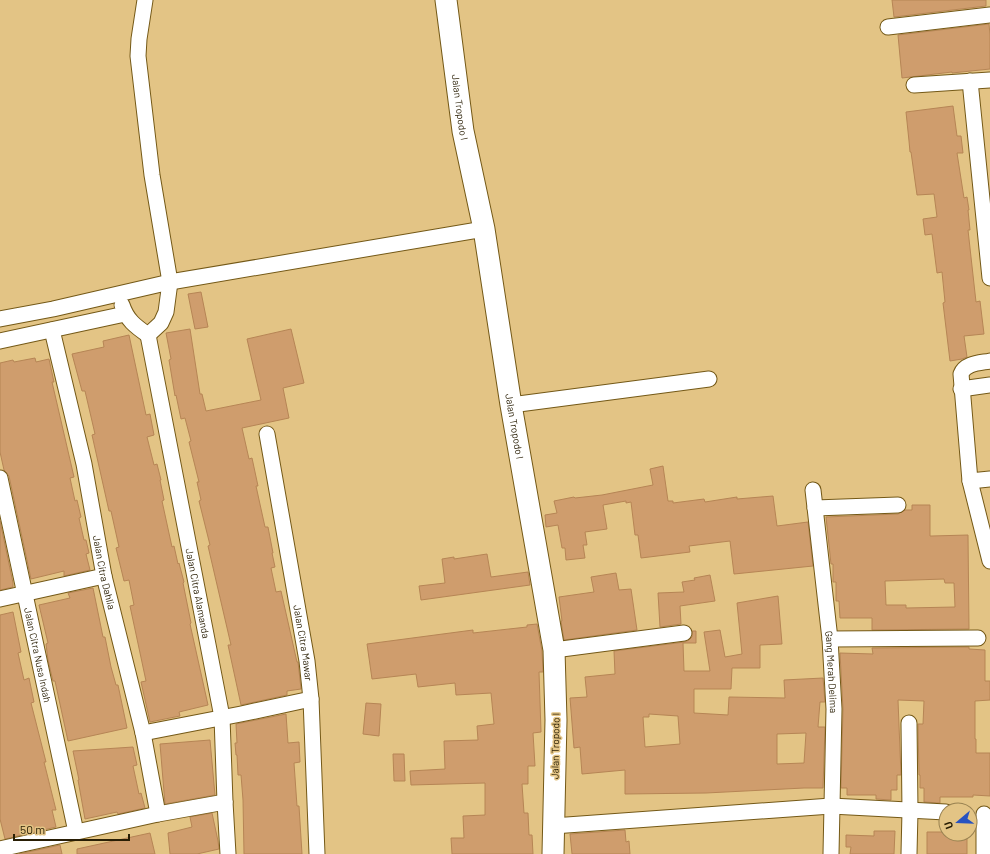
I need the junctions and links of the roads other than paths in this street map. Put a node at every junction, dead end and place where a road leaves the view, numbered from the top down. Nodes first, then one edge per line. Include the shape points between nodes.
1 (145, 0) edge
2 (446, 0) edge
3 (990, 15) edge
4 (888, 27) dead end
5 (990, 80) edge
6 (970, 81) junction
7 (914, 85) dead end
8 (484, 229) junction
9 (990, 278) edge
10 (170, 282) junction
11 (120, 294) junction
12 (125, 314) junction
13 (0, 319) edge
14 (52, 330) junction
15 (148, 335) junction
16 (0, 340) edge
17 (990, 361) edge
18 (709, 378) dead end
19 (990, 385) edge
20 (961, 389) junction
21 (511, 405) junction
22 (267, 434) dead end
23 (0, 478) edge
24 (990, 479) edge
25 (970, 481) junction
26 (812, 490) dead end
27 (898, 505) dead end
28 (815, 508) junction
29 (990, 561) edge
30 (104, 576) junction
31 (26, 594) junction
32 (0, 599) edge
33 (684, 633) dead end
34 (978, 638) dead end
35 (830, 639) junction
36 (554, 650) junction
37 (311, 700) junction
38 (222, 718) junction
39 (909, 723) dead end
40 (143, 733) junction
41 (225, 802) junction
42 (831, 806) junction
43 (910, 811) junction
44 (938, 812) edge
45 (158, 814) junction
46 (981, 814) edge
47 (553, 826) junction
48 (76, 832) junction
49 (0, 849) edge
50 (228, 854) edge
51 (317, 854) edge
52 (553, 854) edge
53 (831, 854) edge
54 (909, 854) edge
55 (984, 854) edge

1 - 10 street via 138,39 138,56 152,175
2 - 8 street, Jalan Tropodo I via 463,132
3 - 4 street
5 - 6 street
6 - 7 street
6 - 9 street
8 - 10 street
8 - 21 street, Jalan Tropodo I
10 - 11 street
10 - 15 street via 166,312 161,323
11 - 12 street
11 - 13 street
12 - 14 street
12 - 15 street via 132,324
14 - 16 street
14 - 30 street, Jalan Citra Dahlia via 84,464
15 - 38 street, Jalan Citra Alamanda
17 - 20 street via 962,370
18 - 21 street
19 - 20 street
20 - 25 street
21 - 36 street, Jalan Tropodo I
22 - 37 street, Jalan Citra Mawar via 308,661
23 - 31 street, Jalan Citra Nusa Indah
24 - 25 street
25 - 29 street
26 - 28 street, Gang Merah Delima
27 - 28 street
28 - 35 street, Gang Merah Delima
30 - 31 street
30 - 40 street, Jalan Citra Dahlia
31 - 32 street
31 - 48 street, Jalan Citra Nusa Indah
33 - 36 street
34 - 35 street
35 - 42 street, Gang Merah Delima via 834,709
36 - 47 street, Jalan Tropodo I via 556,720
37 - 38 street
37 - 51 street, Jalan Citra Mawar
38 - 40 street
38 - 41 street, Jalan Citra Alamanda
39 - 43 street
40 - 45 street, Jalan Citra Dahlia
41 - 45 street
41 - 50 street, Jalan Citra Alamanda
42 - 43 street
42 - 47 street
42 - 53 street, Gang Merah Delima
43 - 44 street
43 - 54 street
45 - 48 street
46 - 55 street
47 - 52 street, Jalan Tropodo I
48 - 49 street

